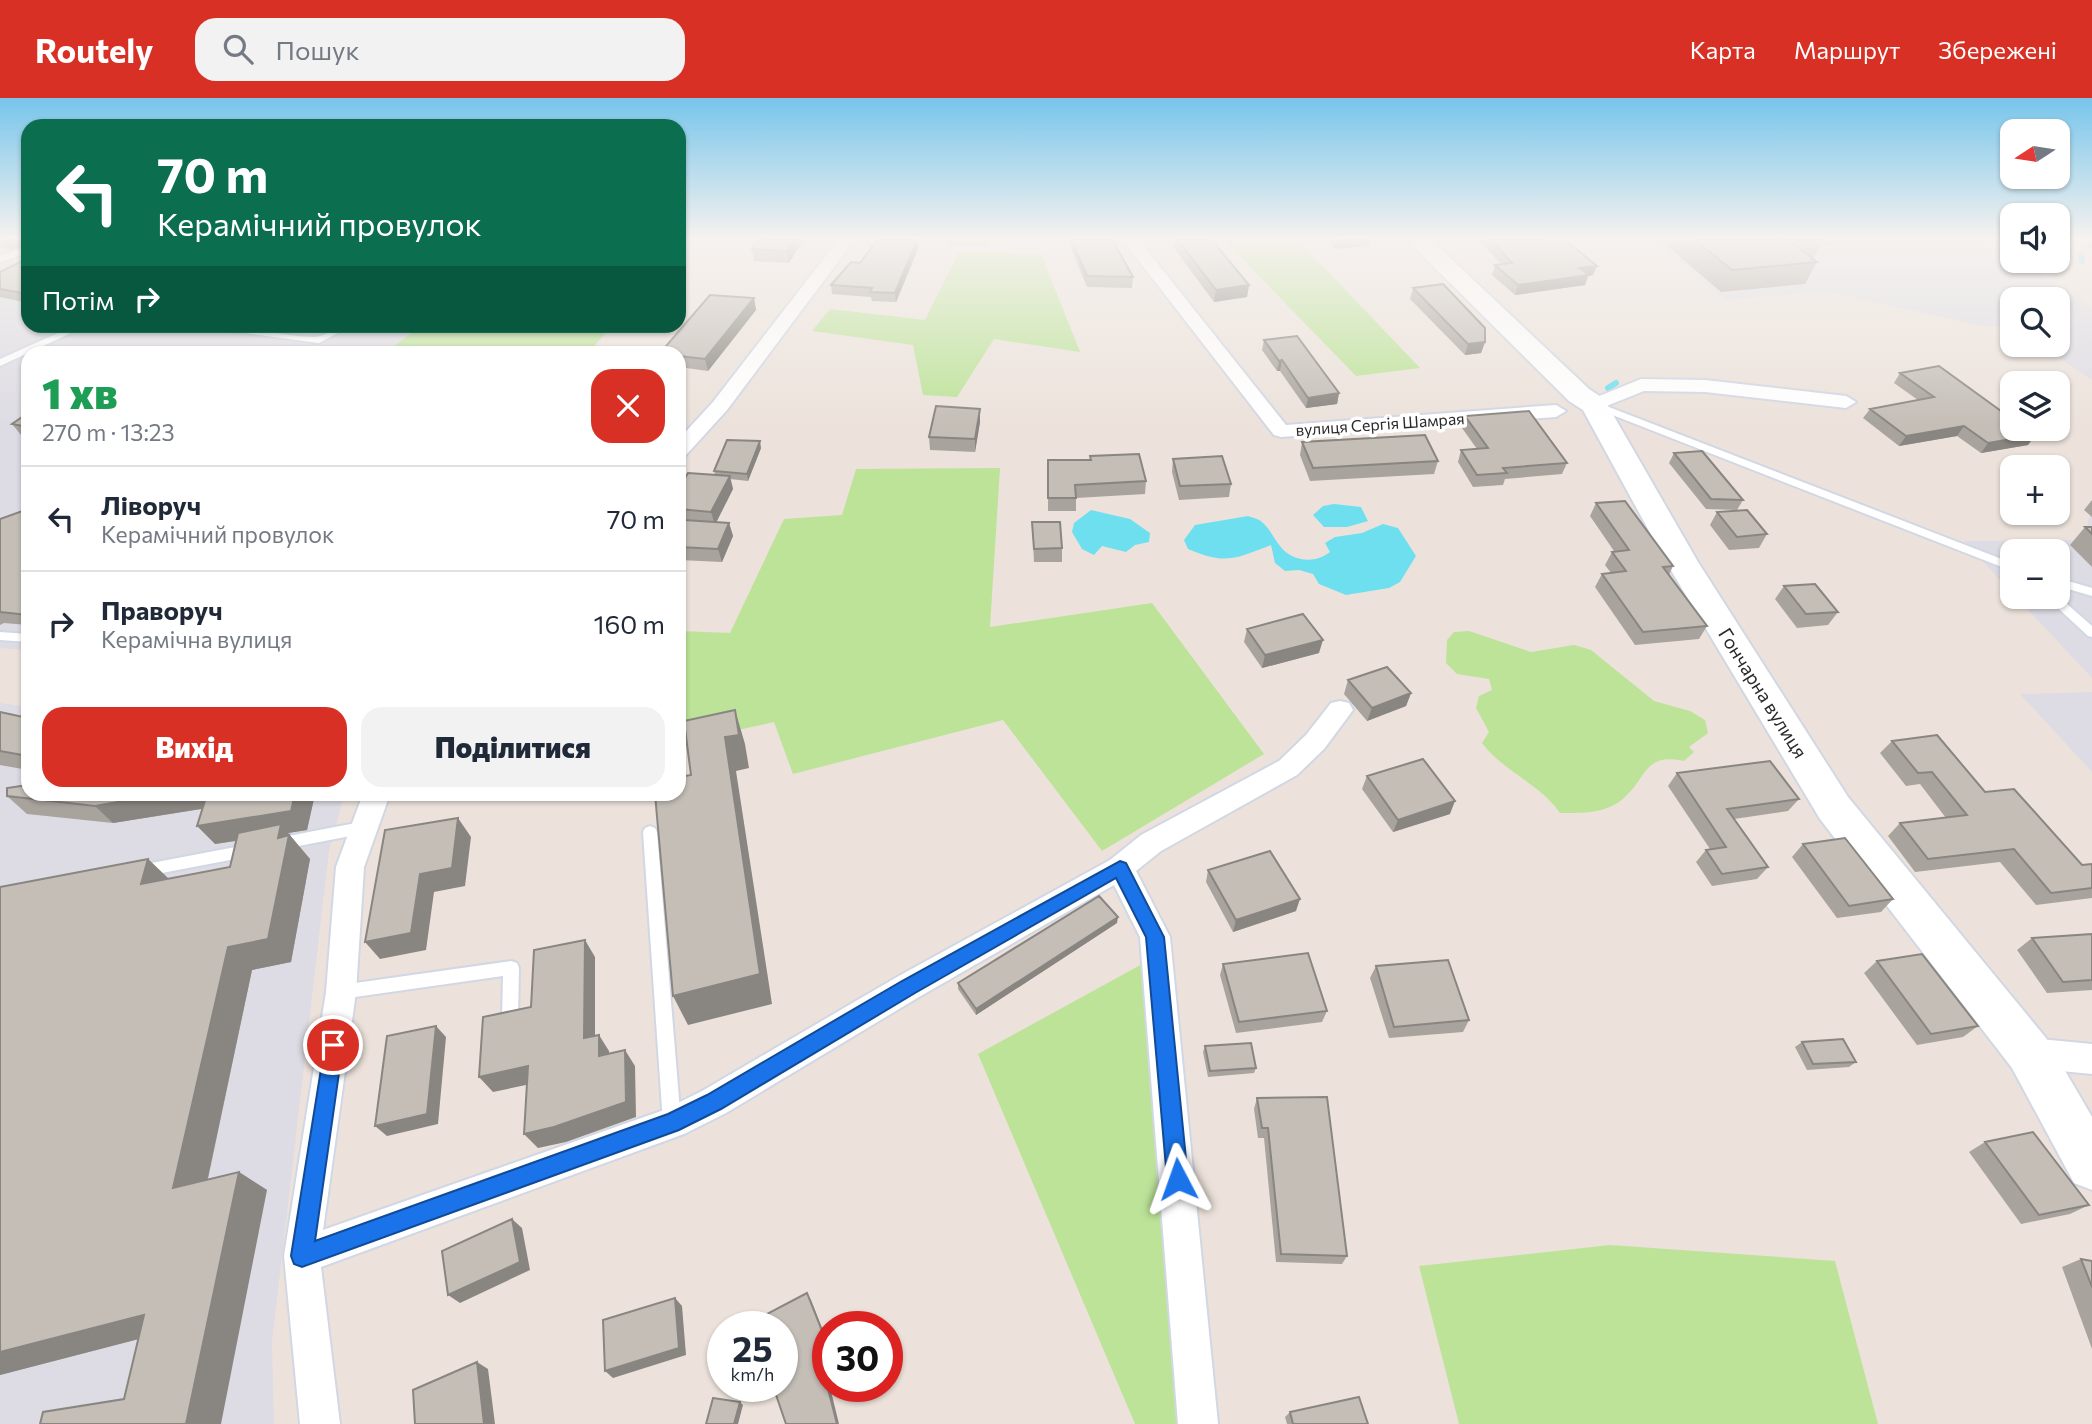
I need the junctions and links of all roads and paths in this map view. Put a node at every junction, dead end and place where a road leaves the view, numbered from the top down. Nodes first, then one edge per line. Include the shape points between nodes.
1 (800, 301) edge
2 (1179, 301) edge
3 (1481, 301) edge
4 (66, 333) edge
5 (266, 333) edge
6 (332, 333) edge
7 (37, 346) edge
8 (21, 353) edge
9 (0, 363) edge
10 (1846, 402) dead end
11 (1594, 405) junction
12 (1556, 411) dead end
13 (686, 443) edge
14 (2000, 562) edge
15 (2070, 586) edge
16 (2092, 592) edge
17 (2065, 609) edge
18 (2092, 633) edge
19 (0, 636) edge
20 (21, 638) edge
21 (1340, 710) dead end
22 (375, 801) edge
23 (366, 827) junction
24 (650, 832) dead end
25 (1120, 868) junction
26 (122, 875) edge
27 (341, 992) junction
28 (510, 1019) edge
29 (2029, 1053) junction
30 (2092, 1059) edge
31 (672, 1123) junction
32 (2092, 1165) edge
33 (302, 1256) junction
34 (320, 1424) edge
35 (1198, 1424) edge

1 - 13 street
2 - 12 street, вулиця Сергія Шамрая via 1281,431
3 - 11 street, Гончарна вулиця
4 - 7 lane
5 - 6 lane via 319,340
8 - 9 lane
10 - 11 street via 1704,386 1641,386
11 - 14 lane
11 - 29 street, Гончарна вулиця via 1682,562 1834,808
15 - 16 lane
17 - 18 lane
19 - 20 lane
21 - 25 street via 1288,768 1151,843
22 - 23 street
23 - 26 lane
23 - 27 street via 350,867
24 - 31 lane
25 - 31 street
25 - 35 street via 1155,937
27 - 28 lane via 511,968
27 - 33 street
29 - 30 street
29 - 32 street, Гончарна вулиця
31 - 33 street
33 - 34 street

